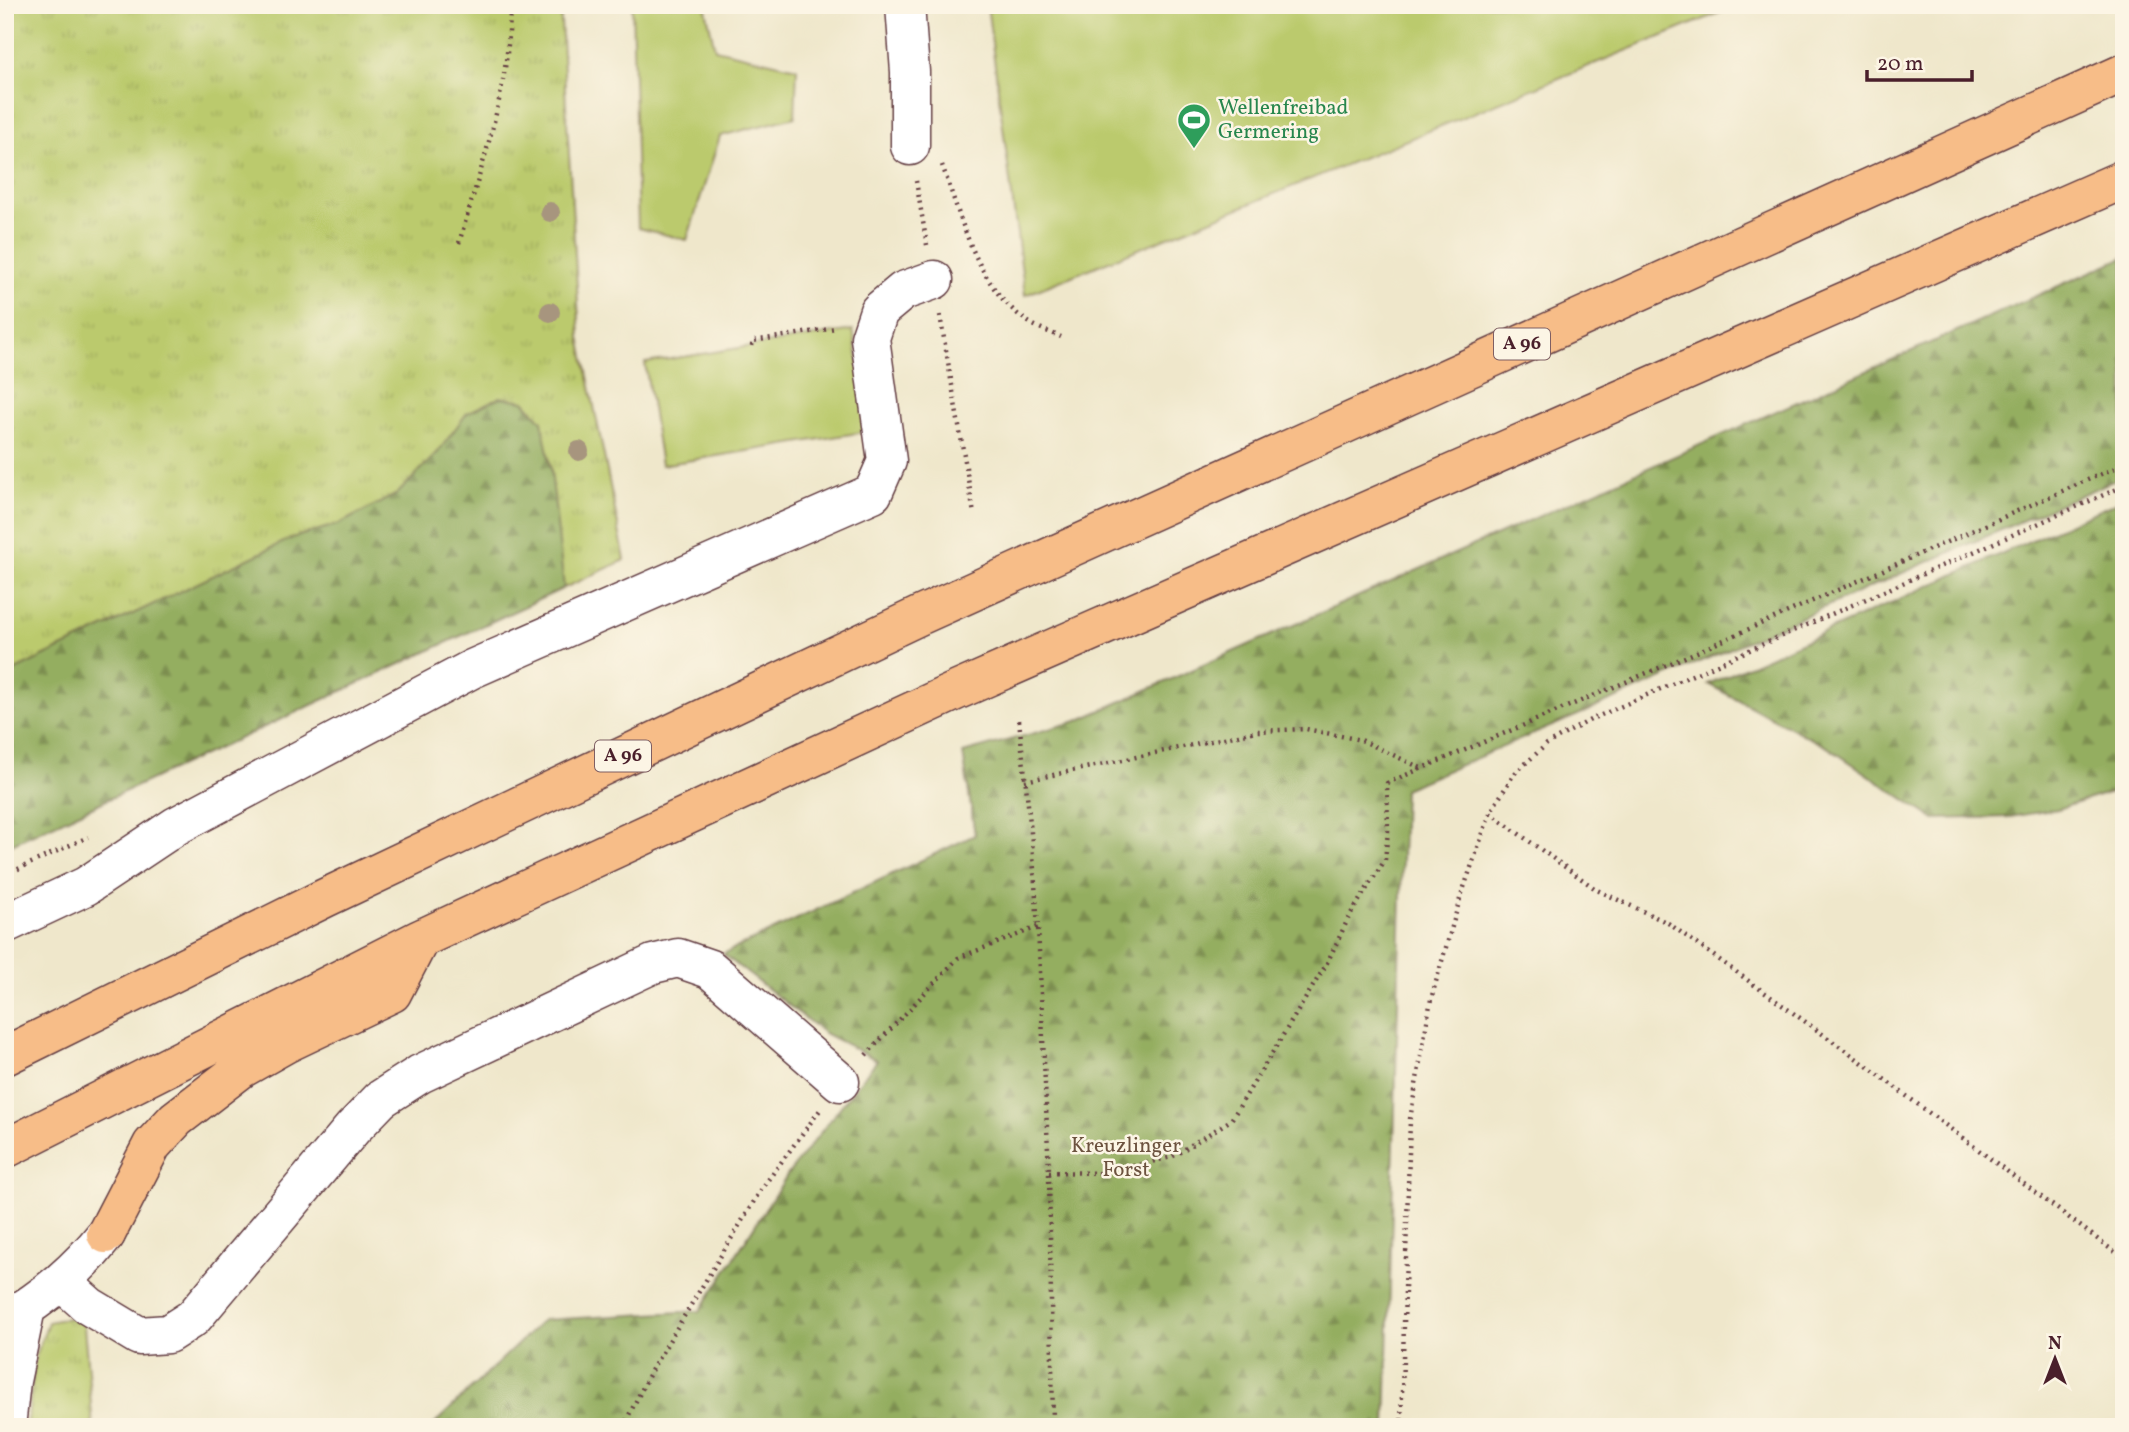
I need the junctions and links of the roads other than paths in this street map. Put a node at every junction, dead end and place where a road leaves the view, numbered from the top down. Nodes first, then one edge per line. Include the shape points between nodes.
1 (905, 5) edge
2 (2124, 73) edge
3 (925, 155) road end
4 (2124, 179) edge
5 (934, 280) road end
6 (5, 924) edge
7 (421, 939) junction
8 (5, 1056) edge
9 (840, 1082) road end
10 (5, 1149) edge
11 (106, 1234) joint
12 (62, 1282) junction
13 (16, 1314) edge
14 (6, 1427) edge

1 - 3 street via 910,72
2 - 8 highway, A 96 via 921,615 325,898
4 - 7 highway via 983,679
5 - 6 street via 904,291 879,311 870,338 887,461 873,494 472,669 176,826 86,886
7 - 10 highway
7 - 11 highway via 392,993 241,1069 176,1119 152,1145
9 - 12 street via 710,969 678,958 653,964 420,1074 381,1099 193,1318 169,1334 139,1336 89,1306
11 - 12 street
12 - 13 street
13 - 14 street

